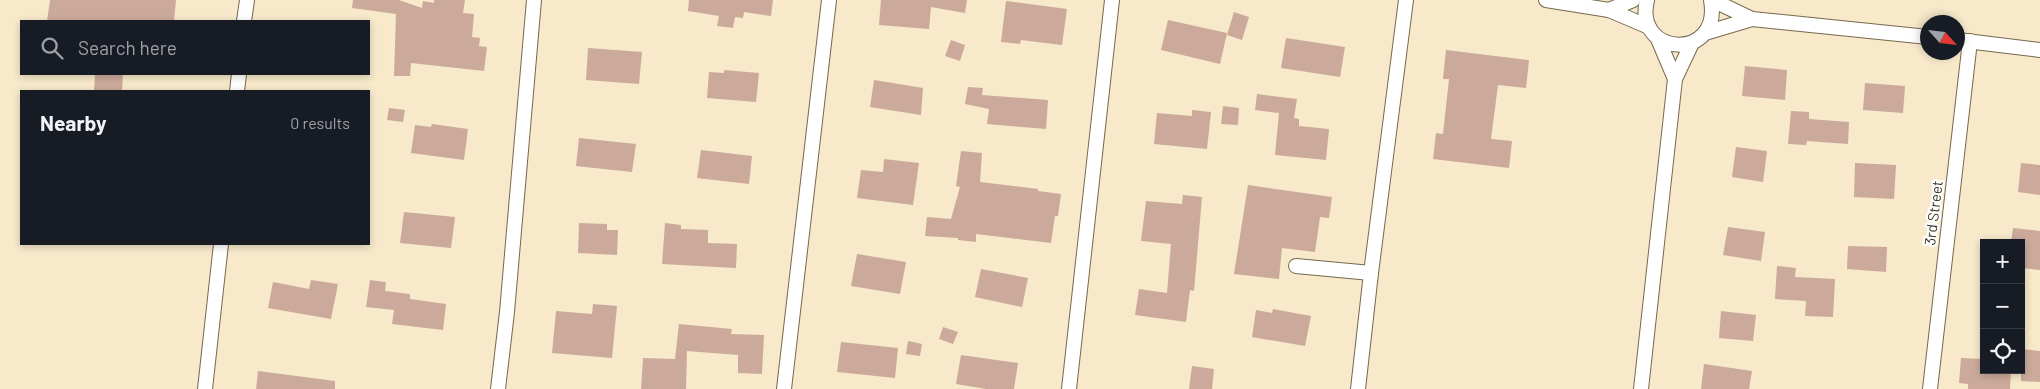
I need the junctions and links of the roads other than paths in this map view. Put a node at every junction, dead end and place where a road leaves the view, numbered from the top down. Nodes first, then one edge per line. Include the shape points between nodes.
1 (247, 0) edge
2 (534, 0) edge
3 (828, 0) edge
4 (1112, 0) edge
5 (1406, 0) edge
6 (1546, 0) edge
7 (1633, 0) edge
8 (1647, 0) edge
9 (1711, 0) edge
10 (1609, 10) junction
11 (244, 20) edge
12 (1752, 20) junction
13 (1649, 27) junction
14 (1705, 33) junction
15 (1920, 36) edge
16 (1658, 39) junction
17 (1965, 41) edge
18 (1692, 43) junction
19 (2040, 50) edge
20 (1962, 60) edge
21 (239, 75) edge
22 (1675, 79) junction
23 (237, 90) edge
24 (221, 245) edge
25 (1296, 266) dead end
26 (1371, 273) junction
27 (205, 389) edge
28 (498, 389) edge
29 (784, 389) edge
30 (1069, 389) edge
31 (1358, 389) edge
32 (1640, 389) edge
33 (1930, 389) edge

1 - 11 street
2 - 28 street
3 - 29 street
4 - 30 street
5 - 26 street
6 - 10 street
7 - 10 street
8 - 13 street via 1645,10
9 - 12 street
9 - 14 street via 1711,23
10 - 13 street
12 - 14 street
12 - 15 street
13 - 16 street
14 - 18 street
16 - 18 street via 1681,46
16 - 22 street
17 - 19 street
18 - 22 street
20 - 33 street, 3rd Street
21 - 23 street
22 - 32 street
24 - 27 street
25 - 26 street
26 - 31 street

